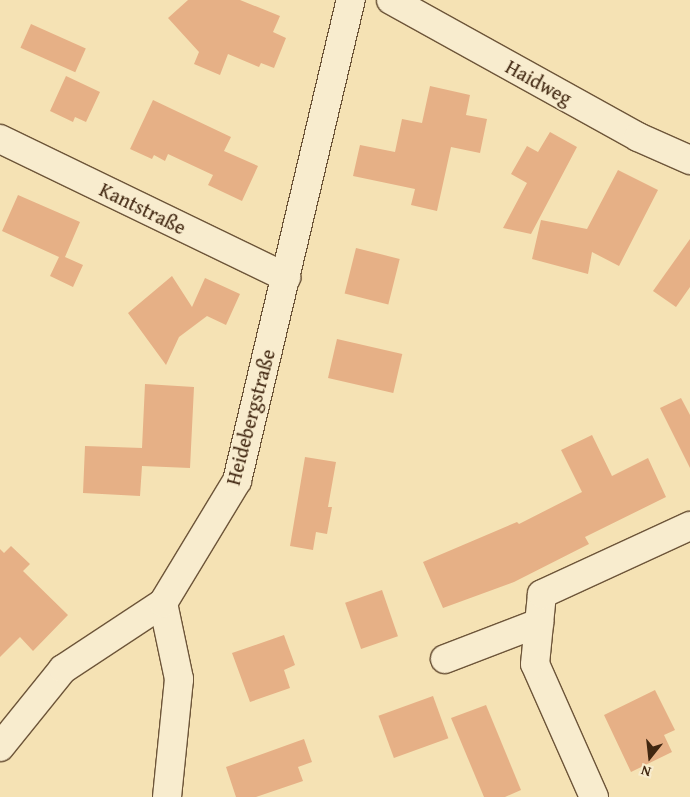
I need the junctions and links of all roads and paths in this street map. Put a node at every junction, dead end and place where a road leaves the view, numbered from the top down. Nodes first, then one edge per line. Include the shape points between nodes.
1 (351, 0) edge
2 (391, 0) edge
3 (0, 139) edge
4 (690, 160) edge
5 (286, 278) junction
6 (690, 526) edge
7 (163, 603) junction
8 (540, 623) junction
9 (444, 659) dead end
10 (2, 741) edge
11 (167, 797) edge
12 (594, 797) edge

1 - 5 street, Heidebergstraße
2 - 4 street, Haidweg via 638,137
3 - 5 street, Kantstraße
5 - 7 street, Heidebergstraße via 237,481
6 - 8 street via 542,594
7 - 10 street, Heidebergstraße via 63,669
7 - 11 street via 178,679
8 - 9 street
8 - 12 street via 535,664

